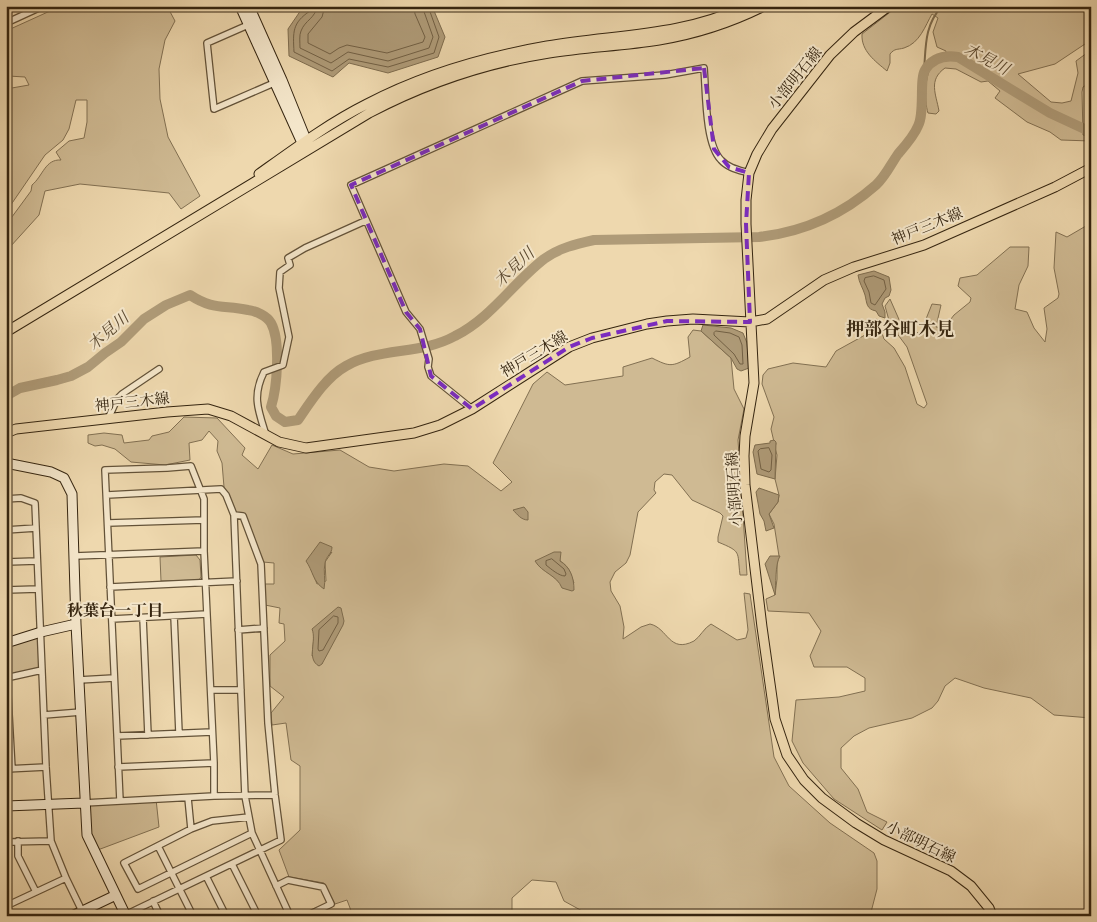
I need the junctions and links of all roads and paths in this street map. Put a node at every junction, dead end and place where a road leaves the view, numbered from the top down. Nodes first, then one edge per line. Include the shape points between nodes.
1 (42, 6) edge
2 (240, 6) edge
3 (249, 6) edge
4 (746, 6) edge
5 (764, 6) edge
6 (889, 6) edge
7 (6, 23) edge
8 (248, 25) junction
9 (274, 84) junction
10 (306, 144) junction
11 (1091, 168) edge
12 (749, 173) junction
13 (365, 221) junction
14 (750, 322) junction
15 (6, 332) edge
16 (159, 369) dead end
17 (472, 409) junction
18 (108, 419) junction
19 (6, 433) edge
20 (266, 435) junction
21 (6, 465) edge
22 (202, 491) junction
23 (107, 494) junction
24 (6, 498) edge
25 (234, 515) junction
26 (204, 520) junction
27 (108, 523) junction
28 (36, 528) junction
29 (6, 530) edge
30 (204, 551) junction
31 (109, 554) junction
32 (75, 556) junction
33 (37, 561) junction
34 (6, 562) edge
35 (237, 581) junction
36 (206, 582) junction
37 (110, 587) junction
38 (38, 589) junction
39 (6, 590) edge
40 (207, 614) junction
41 (174, 616) junction
42 (143, 618) junction
43 (112, 619) junction
44 (76, 624) junction
45 (264, 628) junction
46 (238, 630) junction
47 (40, 632) junction
48 (6, 643) edge
49 (42, 670) junction
50 (7, 678) edge
51 (114, 678) junction
52 (79, 680) junction
53 (211, 690) junction
54 (241, 690) junction
55 (81, 712) junction
56 (44, 715) junction
57 (212, 732) junction
58 (179, 733) junction
59 (148, 735) junction
60 (117, 736) junction
61 (214, 764) junction
62 (46, 767) junction
63 (118, 767) junction
64 (9, 769) edge
65 (274, 795) junction
66 (214, 796) junction
67 (244, 796) junction
68 (188, 798) junction
69 (120, 802) junction
70 (84, 804) junction
71 (49, 805) junction
72 (6, 806) edge
73 (248, 817) junction
74 (191, 829) junction
75 (252, 833) junction
76 (51, 840) junction
77 (18, 841) junction
78 (6, 842) edge
79 (158, 846) junction
80 (260, 851) junction
81 (232, 864) junction
82 (172, 873) junction
83 (206, 876) junction
84 (66, 878) junction
85 (276, 886) junction
86 (181, 888) junction
87 (36, 892) junction
88 (116, 895) junction
89 (153, 902) junction
90 (6, 906) edge
91 (82, 911) junction
92 (126, 915) edge
93 (72, 916) edge
94 (160, 916) edge
95 (193, 916) edge
96 (226, 916) edge
97 (258, 916) edge
98 (290, 916) edge
99 (306, 916) edge
100 (992, 916) edge

1 - 7 street
2 - 8 street
3 - 10 street
4 - 10 main road via 673,30 549,45 464,64 366,104
5 - 10 main road via 690,34 551,52 466,72 429,84
6 - 12 main road, 小部明石線 via 830,55 772,129
8 - 9 street
8 - 9 street via 207,43 214,109
9 - 10 street
10 - 15 main road via 253,184
11 - 14 main road, 神戸三木線 via 924,245 824,280 767,319
12 - 13 street via 729,167 714,149 704,68 665,75 582,80 351,185
12 - 14 main road, 小部明石線 via 746,224
13 - 17 street via 406,312 420,329 431,376
13 - 20 street via 288,258 290,264 280,272 279,288 289,337 283,365 264,372 256,392
14 - 17 main road, 神戸三木線 via 667,321 592,338 569,347
14 - 100 main road, 小部明石線 via 754,383 745,436 746,485 775,719 787,755 804,780 822,798 884,840 951,872 971,886
16 - 18 street via 117,399
17 - 20 main road, 神戸三木線 via 440,425 414,433 306,448 279,442
18 - 19 main road, 神戸三木線 via 16,429
18 - 20 main road, 神戸三木線 via 208,409 231,416
21 - 32 street via 51,472 64,478 72,494
22 - 23 street
22 - 23 street via 191,466 105,470
22 - 25 street via 222,489
22 - 26 street
23 - 27 street
24 - 28 street via 21,498 35,503
25 - 35 street
25 - 45 street via 243,516 261,564
26 - 27 street
26 - 30 street
27 - 31 street
28 - 29 street
28 - 33 street
30 - 31 street
30 - 36 street
31 - 32 street
31 - 37 street
32 - 44 street
33 - 34 street
33 - 38 street
35 - 36 street
35 - 46 street
36 - 37 street
36 - 40 street
37 - 43 street
38 - 39 street
38 - 47 street
40 - 41 street
40 - 53 street
41 - 42 street
41 - 58 street
42 - 43 street
42 - 59 street
43 - 51 street
44 - 47 street
44 - 52 street
45 - 46 street
45 - 65 street
46 - 54 street
47 - 48 street
47 - 49 street
49 - 50 street
49 - 56 street
50 - 64 street
51 - 52 street
51 - 60 street
52 - 55 street
53 - 54 street
53 - 57 street
54 - 67 street
55 - 56 street
55 - 70 street
56 - 62 street
57 - 58 street
57 - 61 street
58 - 59 street
59 - 60 street
60 - 63 street
61 - 63 street
61 - 66 street
62 - 64 street
62 - 71 street
63 - 69 street
65 - 67 street
65 - 80 street via 281,840
66 - 67 street
66 - 68 street
67 - 73 street
68 - 69 street
68 - 74 street
69 - 70 street
70 - 71 street
70 - 88 street via 87,835
71 - 72 street
71 - 76 street
73 - 74 street via 212,821
73 - 75 street
74 - 79 street
75 - 80 street
75 - 82 street
76 - 77 street
76 - 84 street
77 - 78 street
77 - 87 street via 18,856
79 - 82 street
79 - 82 street via 124,863 138,889
80 - 81 street
80 - 85 street
81 - 83 street
81 - 97 street
82 - 86 street
83 - 86 street
83 - 96 street
84 - 87 street
84 - 91 street
85 - 98 street
85 - 99 street via 288,880 323,887 331,904
86 - 89 street
86 - 95 street
87 - 90 street
88 - 91 street
88 - 92 street
89 - 92 street
89 - 94 street
91 - 93 street

